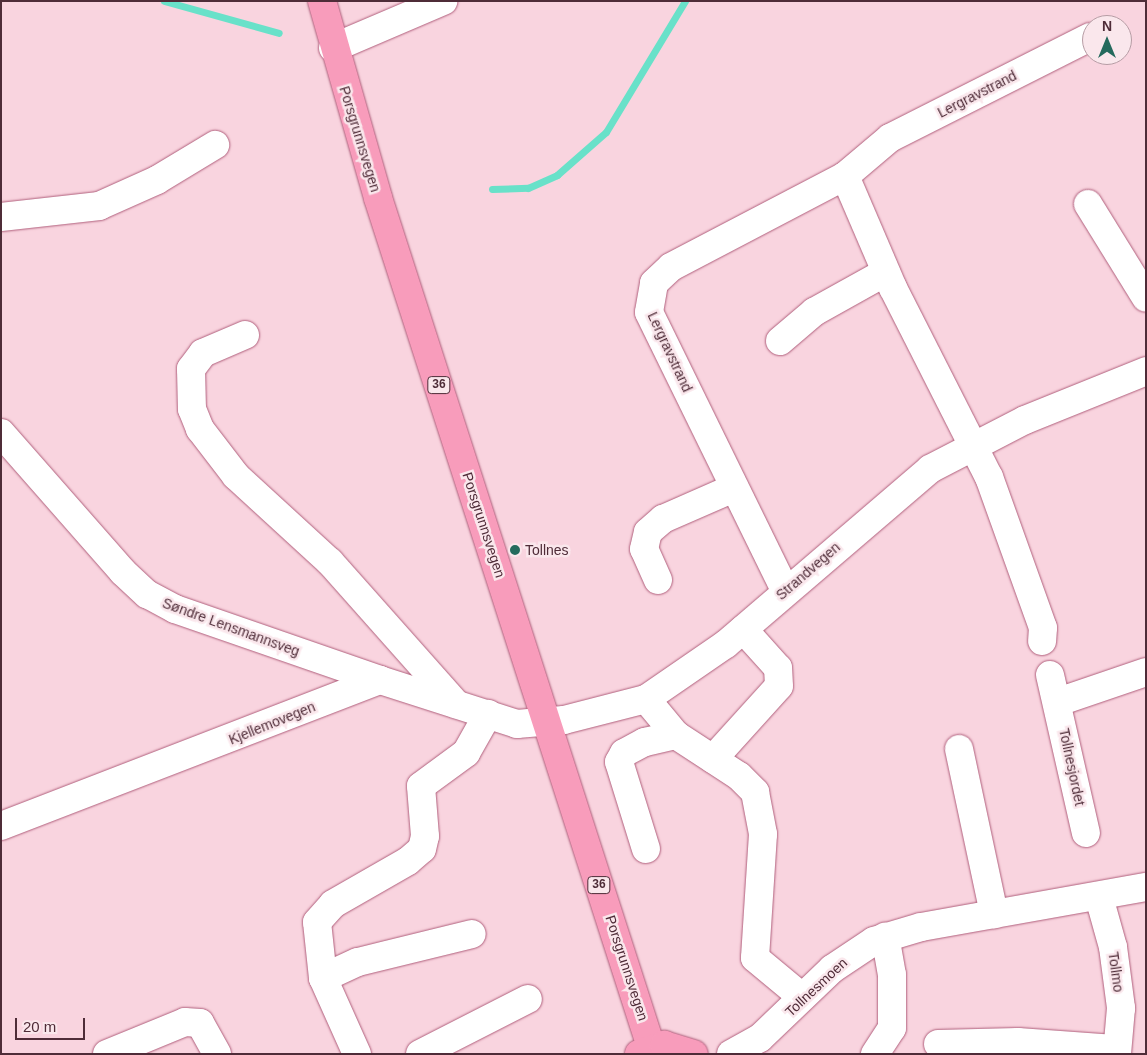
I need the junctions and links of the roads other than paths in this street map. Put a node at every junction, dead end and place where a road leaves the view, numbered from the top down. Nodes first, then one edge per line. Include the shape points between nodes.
1 (322, 1) edge
2 (443, 1) edge
3 (1082, 41) edge
4 (333, 48) junction
5 (214, 145) dead end
6 (845, 176) junction
7 (1088, 204) dead end
8 (1, 217) edge
9 (890, 280) junction
10 (1146, 298) edge
11 (245, 335) dead end
12 (780, 341) dead end
13 (1146, 371) edge
14 (1, 433) edge
15 (972, 445) junction
16 (734, 488) junction
17 (658, 580) dead end
18 (784, 590) junction
19 (743, 629) junction
20 (1042, 642) dead end
21 (1146, 672) edge
22 (1050, 675) dead end
23 (380, 680) junction
24 (646, 699) junction
25 (1058, 702) junction
26 (456, 704) junction
27 (488, 714) junction
28 (547, 722) junction
29 (676, 735) junction
30 (958, 749) dead end
31 (713, 759) junction
32 (1, 826) edge
33 (1086, 833) dead end
34 (646, 849) dead end
35 (1146, 887) edge
36 (1099, 896) junction
37 (994, 914) junction
38 (472, 934) dead end
39 (885, 938) junction
40 (324, 978) junction
41 (802, 997) junction
42 (528, 999) dead end
43 (938, 1044) dead end
44 (645, 1051) edge
45 (1116, 1051) edge
46 (107, 1054) edge
47 (217, 1054) edge
48 (356, 1054) edge
49 (420, 1054) edge
50 (694, 1054) edge
51 (731, 1054) edge
52 (875, 1054) edge

1 - 4 highway, Porsgrunnsvegen / 36
2 - 4 street
3 - 6 street, Lergravstrand via 890,138
4 - 28 highway, Porsgrunnsvegen / 36
5 - 8 street via 157,180 98,206
6 - 9 street
6 - 16 street, Lergravstrand via 670,267 654,283 648,296 648,312
7 - 10 street
9 - 12 street via 814,312
9 - 15 street
11 - 26 street via 203,353 191,369 192,410 200,429 236,476 330,562
13 - 15 street, Strandvegen
14 - 23 street, Søndre Lensmannsveg via 123,572 147,594 182,612
15 - 18 street, Strandvegen via 930,469
15 - 20 street via 989,477 1044,628
16 - 17 street via 662,519 648,532 644,549
16 - 18 street, Lergravstrand
18 - 19 street, Strandvegen
19 - 24 street, Strandvegen
19 - 31 street via 778,668 778,686
21 - 25 street
22 - 25 street, Tollnesjordet
23 - 26 street
23 - 32 street, Kjellemovegen
24 - 28 street, Strandvegen
24 - 29 street
25 - 33 street, Tollnesjordet
26 - 27 street
27 - 28 street via 516,724
27 - 40 street via 466,753 421,786 425,836 422,849 408,862 333,904 317,922
28 - 44 highway, Porsgrunnsvegen / 36
29 - 31 street
29 - 34 street via 645,742 624,753 619,762
30 - 37 street
31 - 41 street via 755,792 764,834 756,958
35 - 36 street, Tollnesmoen
36 - 37 street, Tollnesmoen
36 - 45 street, Tollmo via 1113,947 1121,1008
37 - 39 street, Tollnesmoen
38 - 40 street via 358,962
39 - 41 street, Tollnesmoen via 852,954
39 - 52 street via 892,975 892,1028
40 - 48 street
41 - 51 street, Tollnesmoen via 760,1038
42 - 49 street
43 - 45 street, Tollmo via 1018,1042
44 - 50 highway, Porsgrunnsvegen / 36 via 677,1046
46 - 47 street via 185,1022 200,1023

